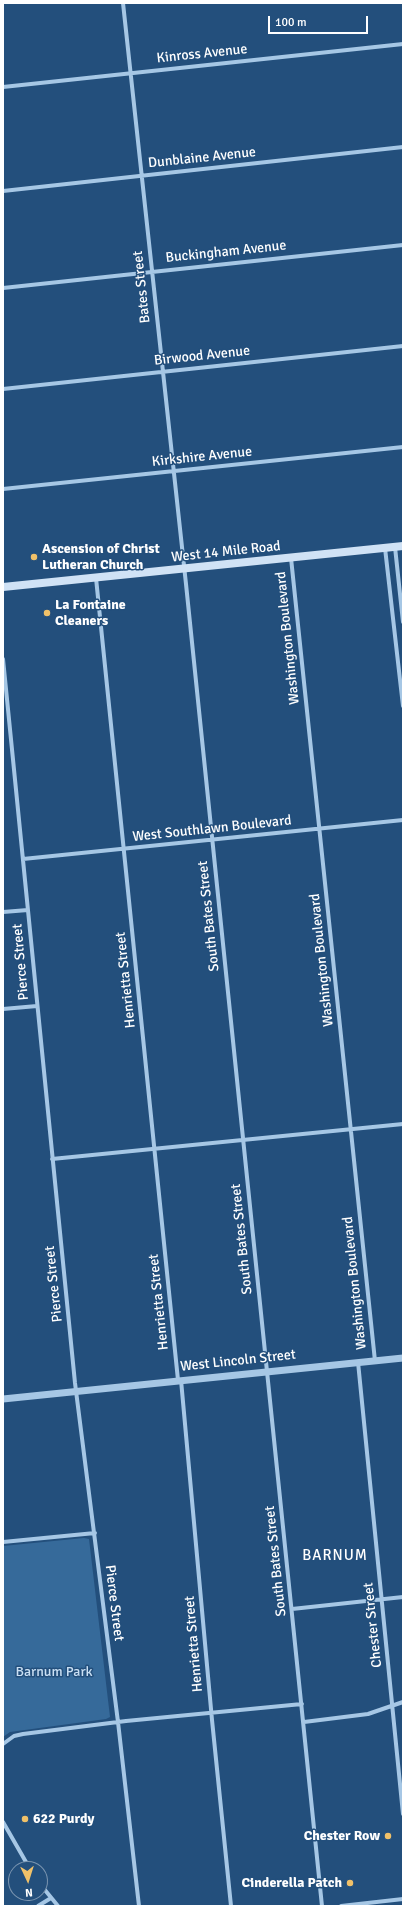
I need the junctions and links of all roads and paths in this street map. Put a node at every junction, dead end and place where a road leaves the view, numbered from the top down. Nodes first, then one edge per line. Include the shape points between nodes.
1 (123, 3) edge
2 (403, 44) edge
3 (130, 73) junction
4 (3, 87) edge
5 (403, 147) edge
6 (141, 176) junction
7 (3, 191) edge
8 (403, 245) edge
9 (152, 271) junction
10 (3, 288) edge
11 (403, 346) edge
12 (163, 371) junction
13 (3, 388) edge
14 (403, 447) edge
15 (174, 471) junction
16 (3, 489) edge
17 (399, 547) edge
18 (386, 548) junction
19 (291, 558) junction
20 (184, 569) junction
21 (96, 578) junction
22 (3, 587) edge
23 (403, 622) edge
24 (3, 659) edge
25 (4, 683) edge
26 (402, 686) edge
27 (403, 706) edge
28 (403, 820) edge
29 (319, 828) junction
30 (212, 840) junction
31 (124, 849) junction
32 (23, 859) junction
33 (28, 910) junction
34 (3, 912) edge
35 (37, 1006) junction
36 (3, 1009) edge
37 (403, 1124) edge
38 (350, 1129) junction
39 (244, 1140) junction
40 (154, 1149) junction
41 (52, 1159) junction
42 (403, 1358) edge
43 (375, 1361) junction
44 (358, 1362) junction
45 (268, 1371) junction
46 (180, 1380) junction
47 (76, 1391) junction
48 (3, 1399) edge
49 (94, 1533) junction
50 (3, 1542) edge
51 (403, 1597) edge
52 (382, 1599) junction
53 (292, 1609) junction
54 (403, 1702) edge
55 (302, 1704) junction
56 (392, 1706) junction
57 (211, 1713) junction
58 (118, 1722) junction
59 (304, 1722) junction
60 (3, 1744) edge
61 (403, 1814) edge
62 (3, 1822) edge
63 (25, 1861) edge
64 (48, 1894) edge
65 (51, 1898) junction
66 (403, 1899) edge
67 (38, 1906) edge
68 (58, 1906) edge
69 (139, 1906) edge
70 (231, 1906) edge
71 (322, 1906) edge
72 (341, 1906) edge

1 - 3 street, Bates Street
2 - 3 street, Kinross Avenue
3 - 4 street, Kinross Avenue
3 - 6 street, Bates Street
5 - 6 street, Dunblaine Avenue
6 - 7 street, Dunblaine Avenue
6 - 9 street, Bates Street
8 - 9 street, Buckingham Avenue
9 - 10 street, Buckingham Avenue
9 - 12 street, Bates Street
11 - 12 street, Birwood Avenue
12 - 13 street, Birwood Avenue
12 - 15 street, Bates Street
14 - 15 street, Kirkshire Avenue
15 - 16 street, Kirkshire Avenue
15 - 20 street, Bates Street
17 - 18 main road, West 14 Mile Road
17 - 23 street
18 - 19 main road, West 14 Mile Road
18 - 26 street
19 - 20 main road, West 14 Mile Road
19 - 29 street, Washington Boulevard
20 - 21 main road, West 14 Mile Road
20 - 30 street, South Bates Street
21 - 22 main road, West 14 Mile Road
21 - 31 street, Henrietta Street
24 - 25 street, Pierce Street
25 - 32 street, Pierce Street
26 - 27 street
28 - 29 street, West Southlawn Boulevard
29 - 30 street, West Southlawn Boulevard
29 - 38 street, Washington Boulevard
30 - 31 street, West Southlawn Boulevard
30 - 39 street, South Bates Street
31 - 32 street, West Southlawn Boulevard
31 - 40 street, Henrietta Street
32 - 33 street, Pierce Street
33 - 34 street
33 - 35 street, Pierce Street
35 - 36 street
35 - 41 street, Pierce Street
37 - 38 street
38 - 39 street
38 - 43 street, Washington Boulevard
39 - 40 street
39 - 45 street, South Bates Street
40 - 41 street
40 - 46 street, Henrietta Street
41 - 47 street, Pierce Street
42 - 43 street, West Lincoln Street
43 - 44 street, West Lincoln Street
44 - 45 street, West Lincoln Street
44 - 52 street, Chester Street
45 - 46 street, West Lincoln Street
45 - 53 street, South Bates Street
46 - 47 street, West Lincoln Street
46 - 57 street, Henrietta Street
47 - 48 street, West Lincoln Street
47 - 49 street, Pierce Street
49 - 50 street
49 - 58 street, Pierce Street
51 - 52 street
52 - 53 street
52 - 56 street, Chester Street
53 - 55 street, South Bates Street
54 - 56 street
55 - 57 street
55 - 59 street, South Bates Street
56 - 59 street via 368,1714
56 - 61 street, Chester Street
57 - 58 street
57 - 70 street, Henrietta Street
58 - 60 street via 19,1735
58 - 69 street, Pierce Street
59 - 71 street, South Bates Street
62 - 63 street
64 - 65 street
65 - 67 street
65 - 68 street
66 - 72 street

